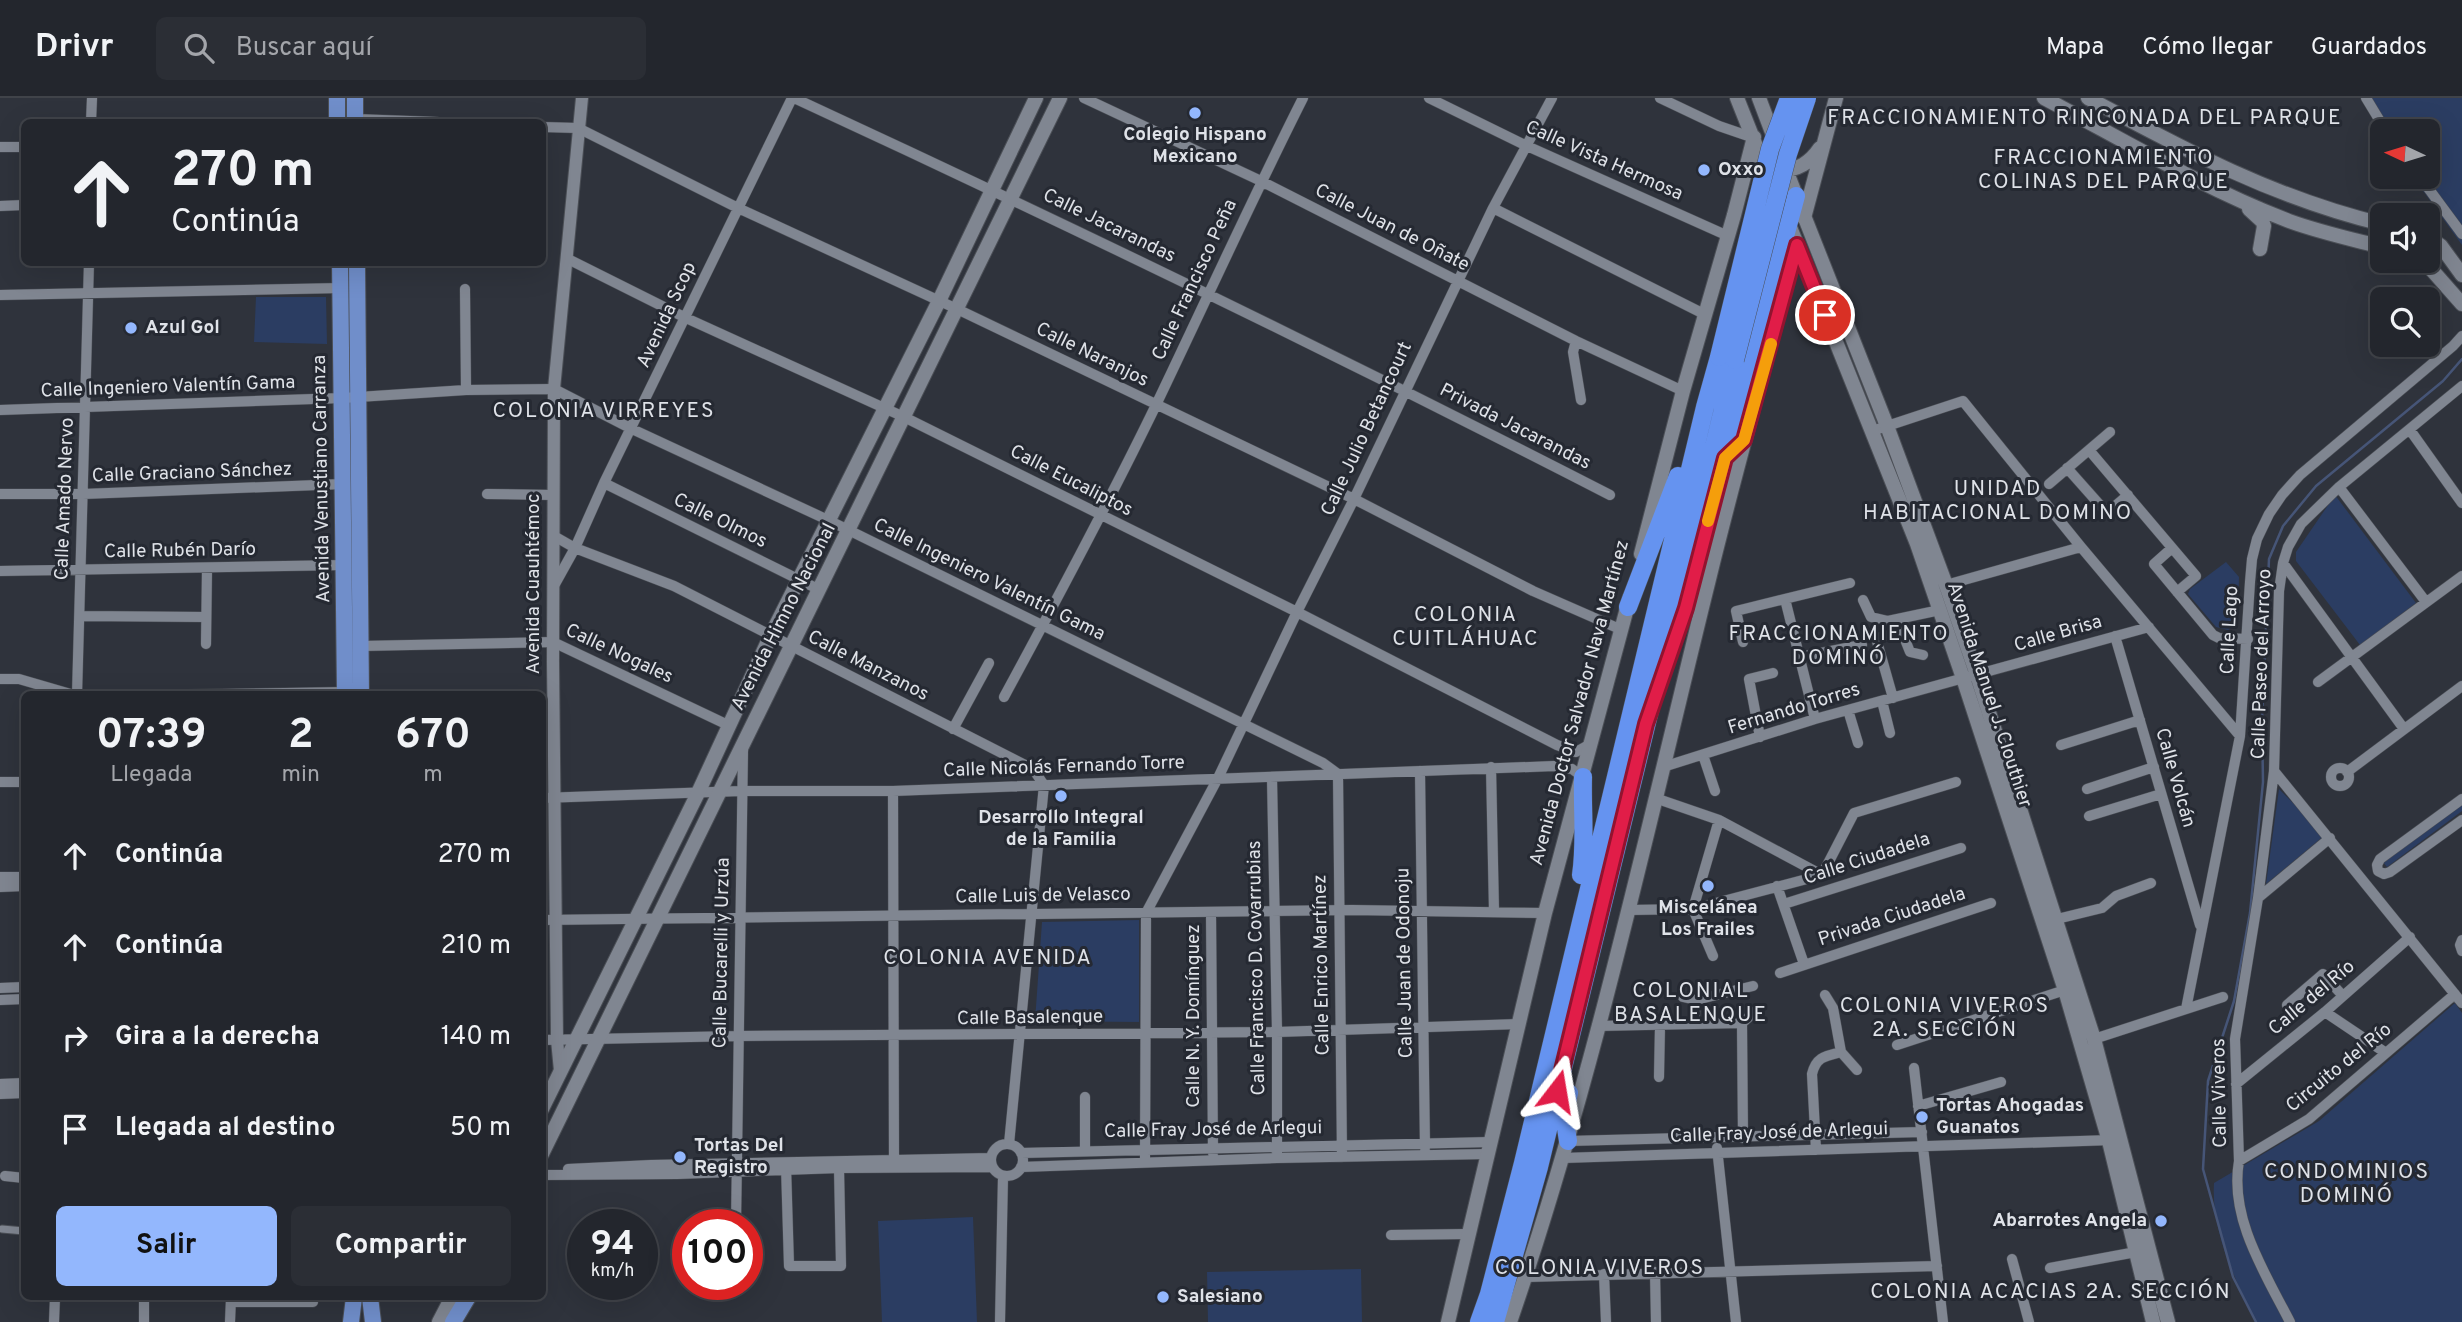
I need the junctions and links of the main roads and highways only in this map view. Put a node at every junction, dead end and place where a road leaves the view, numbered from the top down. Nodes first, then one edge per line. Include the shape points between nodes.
1 (337, 98) edge
2 (355, 98) edge
3 (1036, 98) edge
4 (1060, 98) edge
5 (1737, 98) edge
6 (1790, 98) edge
7 (1807, 98) edge
8 (1836, 98) edge
9 (2044, 98) edge
10 (2088, 98) edge
11 (1762, 101) edge
12 (337, 119) edge
13 (355, 119) edge
14 (1754, 138) junction
15 (1825, 141) junction
16 (1785, 170) junction
17 (1766, 171) junction
18 (1796, 196) joint
19 (2244, 202) junction
20 (1734, 215) junction
21 (1796, 220) junction
22 (2370, 221) edge
23 (2370, 244) edge
24 (1797, 245) junction
25 (2440, 245) edge
26 (2260, 249) dead end
27 (341, 266) edge
28 (356, 266) edge
29 (2435, 273) edge
30 (2462, 275) edge
31 (349, 287) junction
32 (1768, 297) junction
33 (2462, 304) edge
34 (1727, 358) junction
35 (351, 398) junction
36 (1705, 407) junction
37 (1744, 440) junction
38 (1725, 458) junction
39 (1703, 540) junction
40 (352, 565) junction
41 (1710, 574) junction
42 (1628, 607) junction
43 (1970, 676) junction
44 (351, 691) edge
45 (352, 691) edge
46 (1646, 724) junction
47 (1583, 777) junction
48 (1612, 865) junction
49 (1568, 972) junction
50 (546, 1100) edge
51 (2115, 1139) junction
52 (546, 1146) edge
53 (1566, 1150) junction
54 (1531, 1165) junction
55 (355, 1300) edge
56 (355, 1300) edge
57 (369, 1300) edge
58 (450, 1300) edge
59 (467, 1300) edge
60 (468, 1300) edge
61 (351, 1322) edge
62 (357, 1322) edge
63 (371, 1322) edge
64 (439, 1322) edge
65 (453, 1322) edge
66 (459, 1322) edge
67 (1448, 1322) edge
68 (1479, 1322) edge
69 (1495, 1322) edge
70 (1510, 1322) edge
71 (2153, 1322) edge
72 (2168, 1322) edge

1 - 12 main road
2 - 13 main road
3 - 50 main road, Avenida Himno Nacional
4 - 52 main road, Avenida Himno Nacional
5 - 14 main road, Avenida Manuel J. Clouthier
6 - 34 highway, bridge via 1770,149
7 - 34 highway, bridge
8 - 15 main road
9 - 19 main road
10 - 22 main road via 2244,178 2298,200
11 - 14 main road, Avenida Doctor Salvador Nava Martínez
11 - 16 main road
14 - 17 main road, Avenida Manuel J. Clouthier
14 - 20 main road, Avenida Doctor Salvador Nava Martínez
15 - 16 main road via 1807,163
15 - 21 main road
16 - 17 main road
16 - 18 main road
17 - 21 main road, Avenida Manuel J. Clouthier
18 - 21 highway
19 - 23 main road via 2301,225
19 - 26 main road via 2264,226
20 - 32 main road via 1756,216 1771,243
20 - 42 main road, Avenida Doctor Salvador Nava Martínez
21 - 24 main road, Avenida Manuel J. Clouthier
21 - 32 highway
21 - 43 main road, Avenida Manuel J. Clouthier via 1887,426 1947,585
24 - 37 main road
24 - 43 main road, Avenida Manuel J. Clouthier
25 - 30 main road
27 - 31 main road, Avenida Venustiano Carranza
28 - 31 main road, Avenida Venustiano Carranza
29 - 33 main road
31 - 35 main road, Avenida Venustiano Carranza
32 - 38 highway
34 - 36 highway
34 - 46 highway
35 - 40 main road, Avenida Venustiano Carranza
35 - 40 main road, Avenida Venustiano Carranza via 343,484
36 - 42 highway
36 - 49 highway
37 - 38 main road
37 - 41 main road
38 - 39 highway
39 - 41 main road
39 - 46 highway via 1686,608
40 - 44 main road, Avenida Venustiano Carranza
40 - 45 main road, Avenida Venustiano Carranza via 361,646
41 - 53 main road
42 - 47 main road, Avenida Doctor Salvador Nava Martínez
43 - 51 main road, Avenida Manuel J. Clouthier
43 - 51 main road, Avenida Manuel J. Clouthier via 2057,919 2094,1039
46 - 48 highway
47 - 49 highway via 1585,849
47 - 67 main road, Avenida Doctor Salvador Nava Martínez via 1545,913
48 - 53 highway via 1604,943 1564,1115
48 - 54 highway
49 - 54 highway
51 - 71 main road, Avenida Manuel J. Clouthier
51 - 72 main road, Avenida Manuel J. Clouthier
53 - 70 main road
54 - 68 highway
54 - 69 highway
55 - 61 main road
56 - 62 main road
57 - 63 main road
58 - 64 main road
59 - 65 main road
60 - 66 main road

